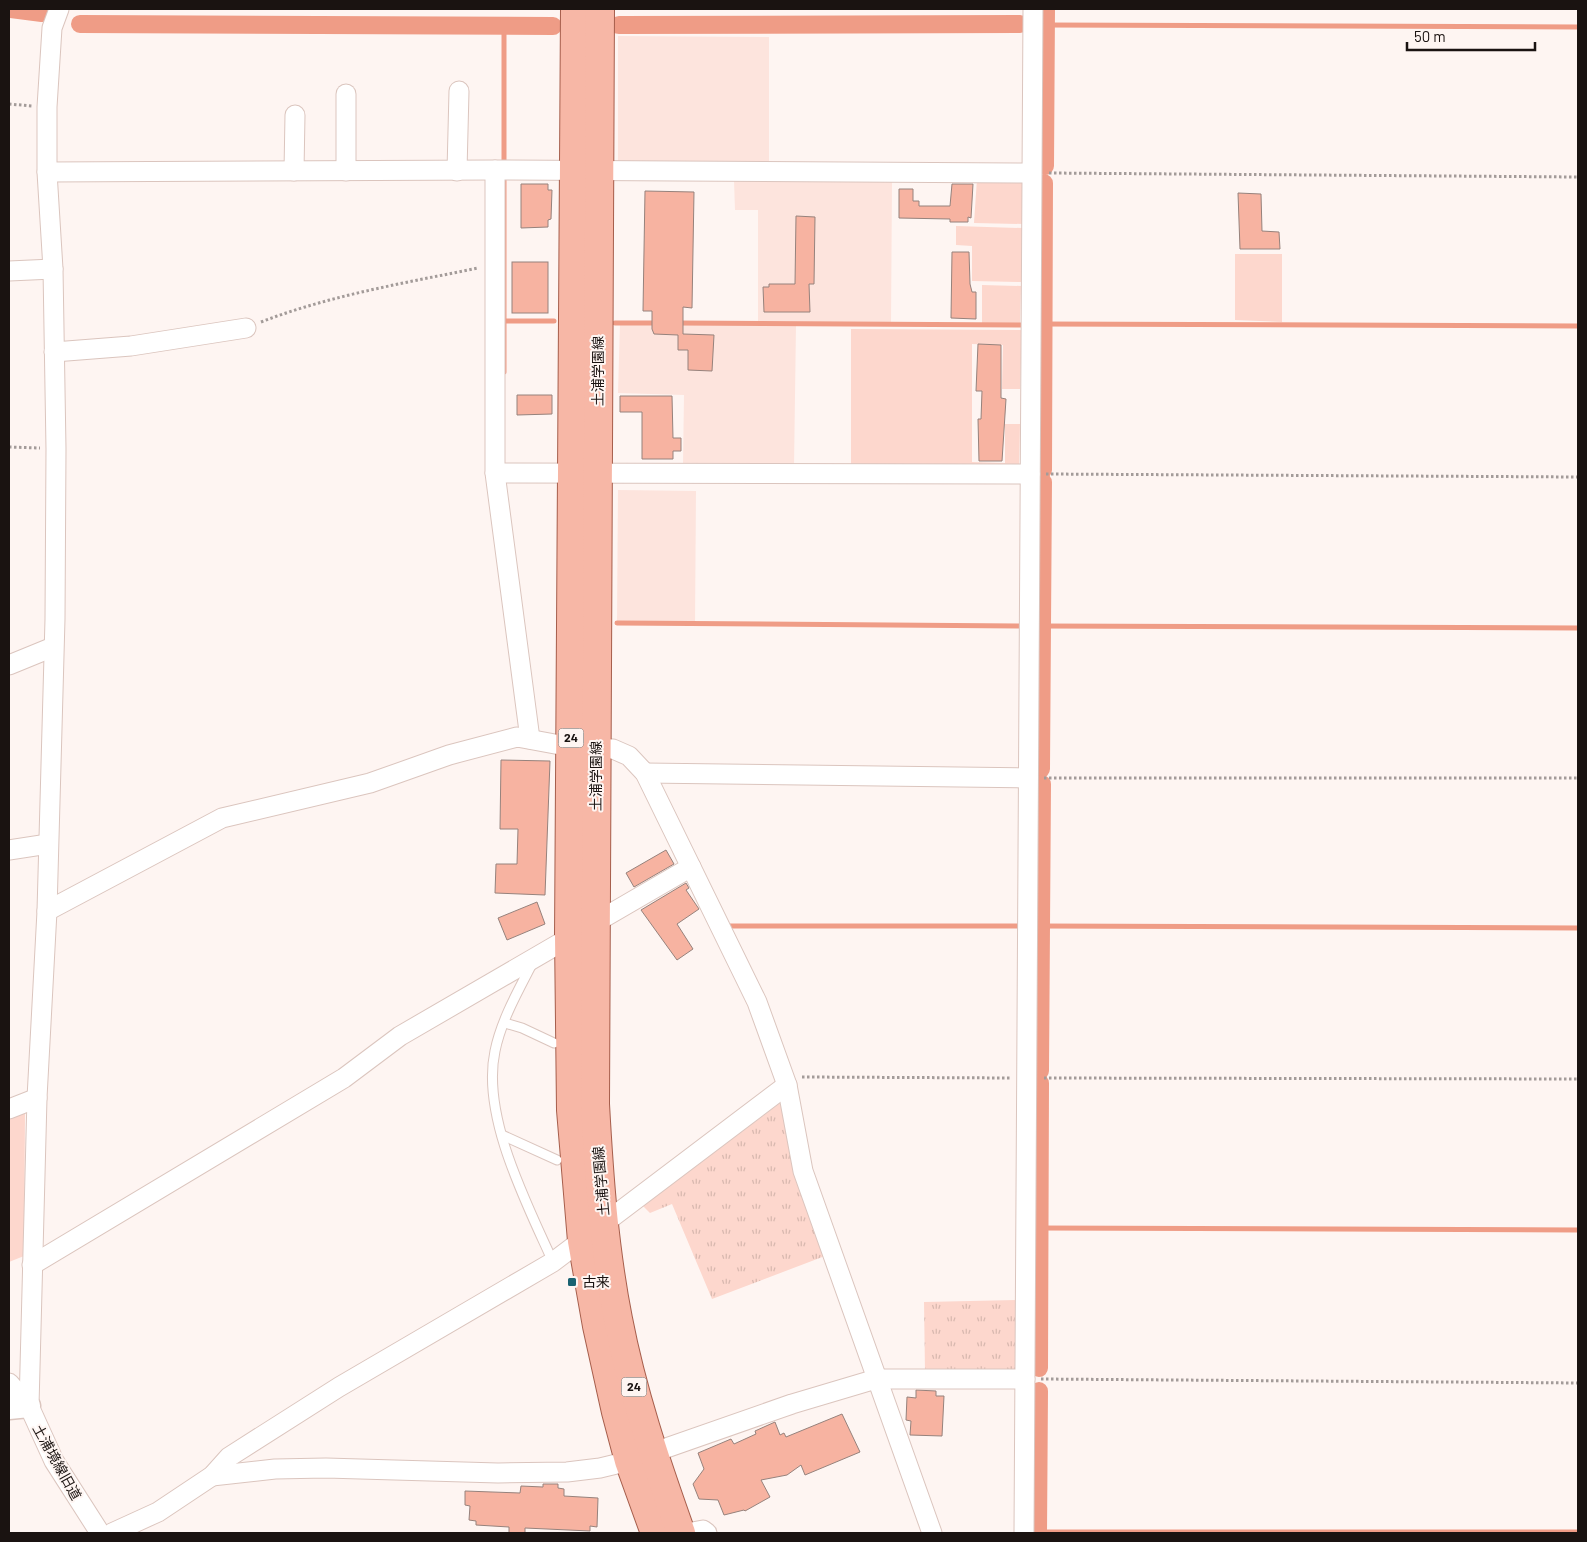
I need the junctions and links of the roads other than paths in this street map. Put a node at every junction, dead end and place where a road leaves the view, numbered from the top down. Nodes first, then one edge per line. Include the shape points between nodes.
1 (59, 9) edge
2 (575, 9) edge
3 (600, 9) edge
4 (1033, 9) edge
5 (458, 91) dead end
6 (346, 94) dead end
7 (295, 115) dead end
8 (495, 170) junction
9 (294, 171) junction
10 (346, 171) junction
11 (457, 171) junction
12 (47, 172) junction
13 (586, 172) junction
14 (1031, 173) junction
15 (53, 268) junction
16 (9, 271) edge
17 (246, 328) road end
18 (54, 352) junction
19 (585, 472) junction
20 (495, 473) junction
21 (1030, 474) junction
22 (53, 647) junction
23 (9, 665) edge
24 (530, 739) junction
25 (583, 747) junction
26 (645, 773) junction
27 (1028, 778) junction
28 (48, 844) junction
29 (9, 850) edge
30 (690, 867) junction
31 (47, 911) junction
32 (595, 922) junction
33 (569, 936) junction
34 (535, 957) junction
35 (505, 1023) junction
36 (554, 1043) dead end
37 (787, 1086) junction
38 (37, 1098) junction
39 (9, 1109) edge
40 (502, 1135) junction
41 (557, 1160) dead end
42 (604, 1224) junction
43 (582, 1241) junction
44 (553, 1262) junction
45 (32, 1265) junction
46 (876, 1379) junction
47 (1025, 1379) junction
48 (9, 1383) edge
49 (19, 1407) edge
50 (641, 1457) junction
51 (212, 1476) junction
52 (100, 1533) edge
53 (112, 1533) edge
54 (655, 1533) edge
55 (681, 1533) edge
56 (687, 1533) edge
57 (707, 1533) edge
58 (932, 1533) edge
59 (1024, 1533) edge

1 - 12 street via 52,28
2 - 13 main road, 土浦学園線 / 24
3 - 13 main road, 土浦学園線 / 24
4 - 14 street
5 - 11 street
6 - 10 street
7 - 9 street
8 - 11 street
8 - 13 street
8 - 20 street
9 - 10 street
9 - 12 street
10 - 11 street
12 - 15 street
13 - 14 street
13 - 19 main road, 土浦学園線 / 24
14 - 21 street
15 - 16 street
15 - 18 street
17 - 18 street via 131,346
18 - 22 street
19 - 20 street
19 - 21 street
19 - 25 main road, 土浦学園線 / 24
20 - 24 street
21 - 27 street
22 - 23 street
22 - 28 street
24 - 25 street
24 - 31 street via 517,737 449,754 370,783 222,818
25 - 26 street via 612,748 629,756
25 - 32 main road, 土浦学園線 / 24
25 - 33 main road, 土浦学園線 / 24
26 - 27 street
26 - 30 street
27 - 47 street
28 - 29 street
28 - 31 street
30 - 32 street
30 - 37 street via 757,1002
31 - 38 street
32 - 33 street
32 - 42 main road, 土浦学園線 / 24 via 595,1104
33 - 34 street
33 - 43 main road, 土浦学園線 / 24 via 571,1110
34 - 35 lane
34 - 45 street via 400,1036 344,1078
35 - 36 lane
35 - 40 lane via 495,1051 493,1073 494,1103
37 - 42 street
37 - 46 street via 803,1171
38 - 39 street
38 - 45 street
40 - 41 lane
40 - 44 lane
42 - 43 street
42 - 50 main road, 土浦学園線 / 24
43 - 44 street
43 - 50 main road, 土浦学園線 / 24 via 616,1412
44 - 51 street via 339,1387 229,1457
45 - 49 street
46 - 47 street
46 - 50 street via 792,1404
46 - 58 street
47 - 59 street
48 - 49 street
49 - 52 street, 土浦境線旧道
50 - 51 street via 600,1468 567,1472 326,1468 275,1469
50 - 54 main road, 土浦学園線 / 24
50 - 55 main road, 土浦学園線 / 24
51 - 53 street via 158,1512
56 - 57 street via 703,1530

